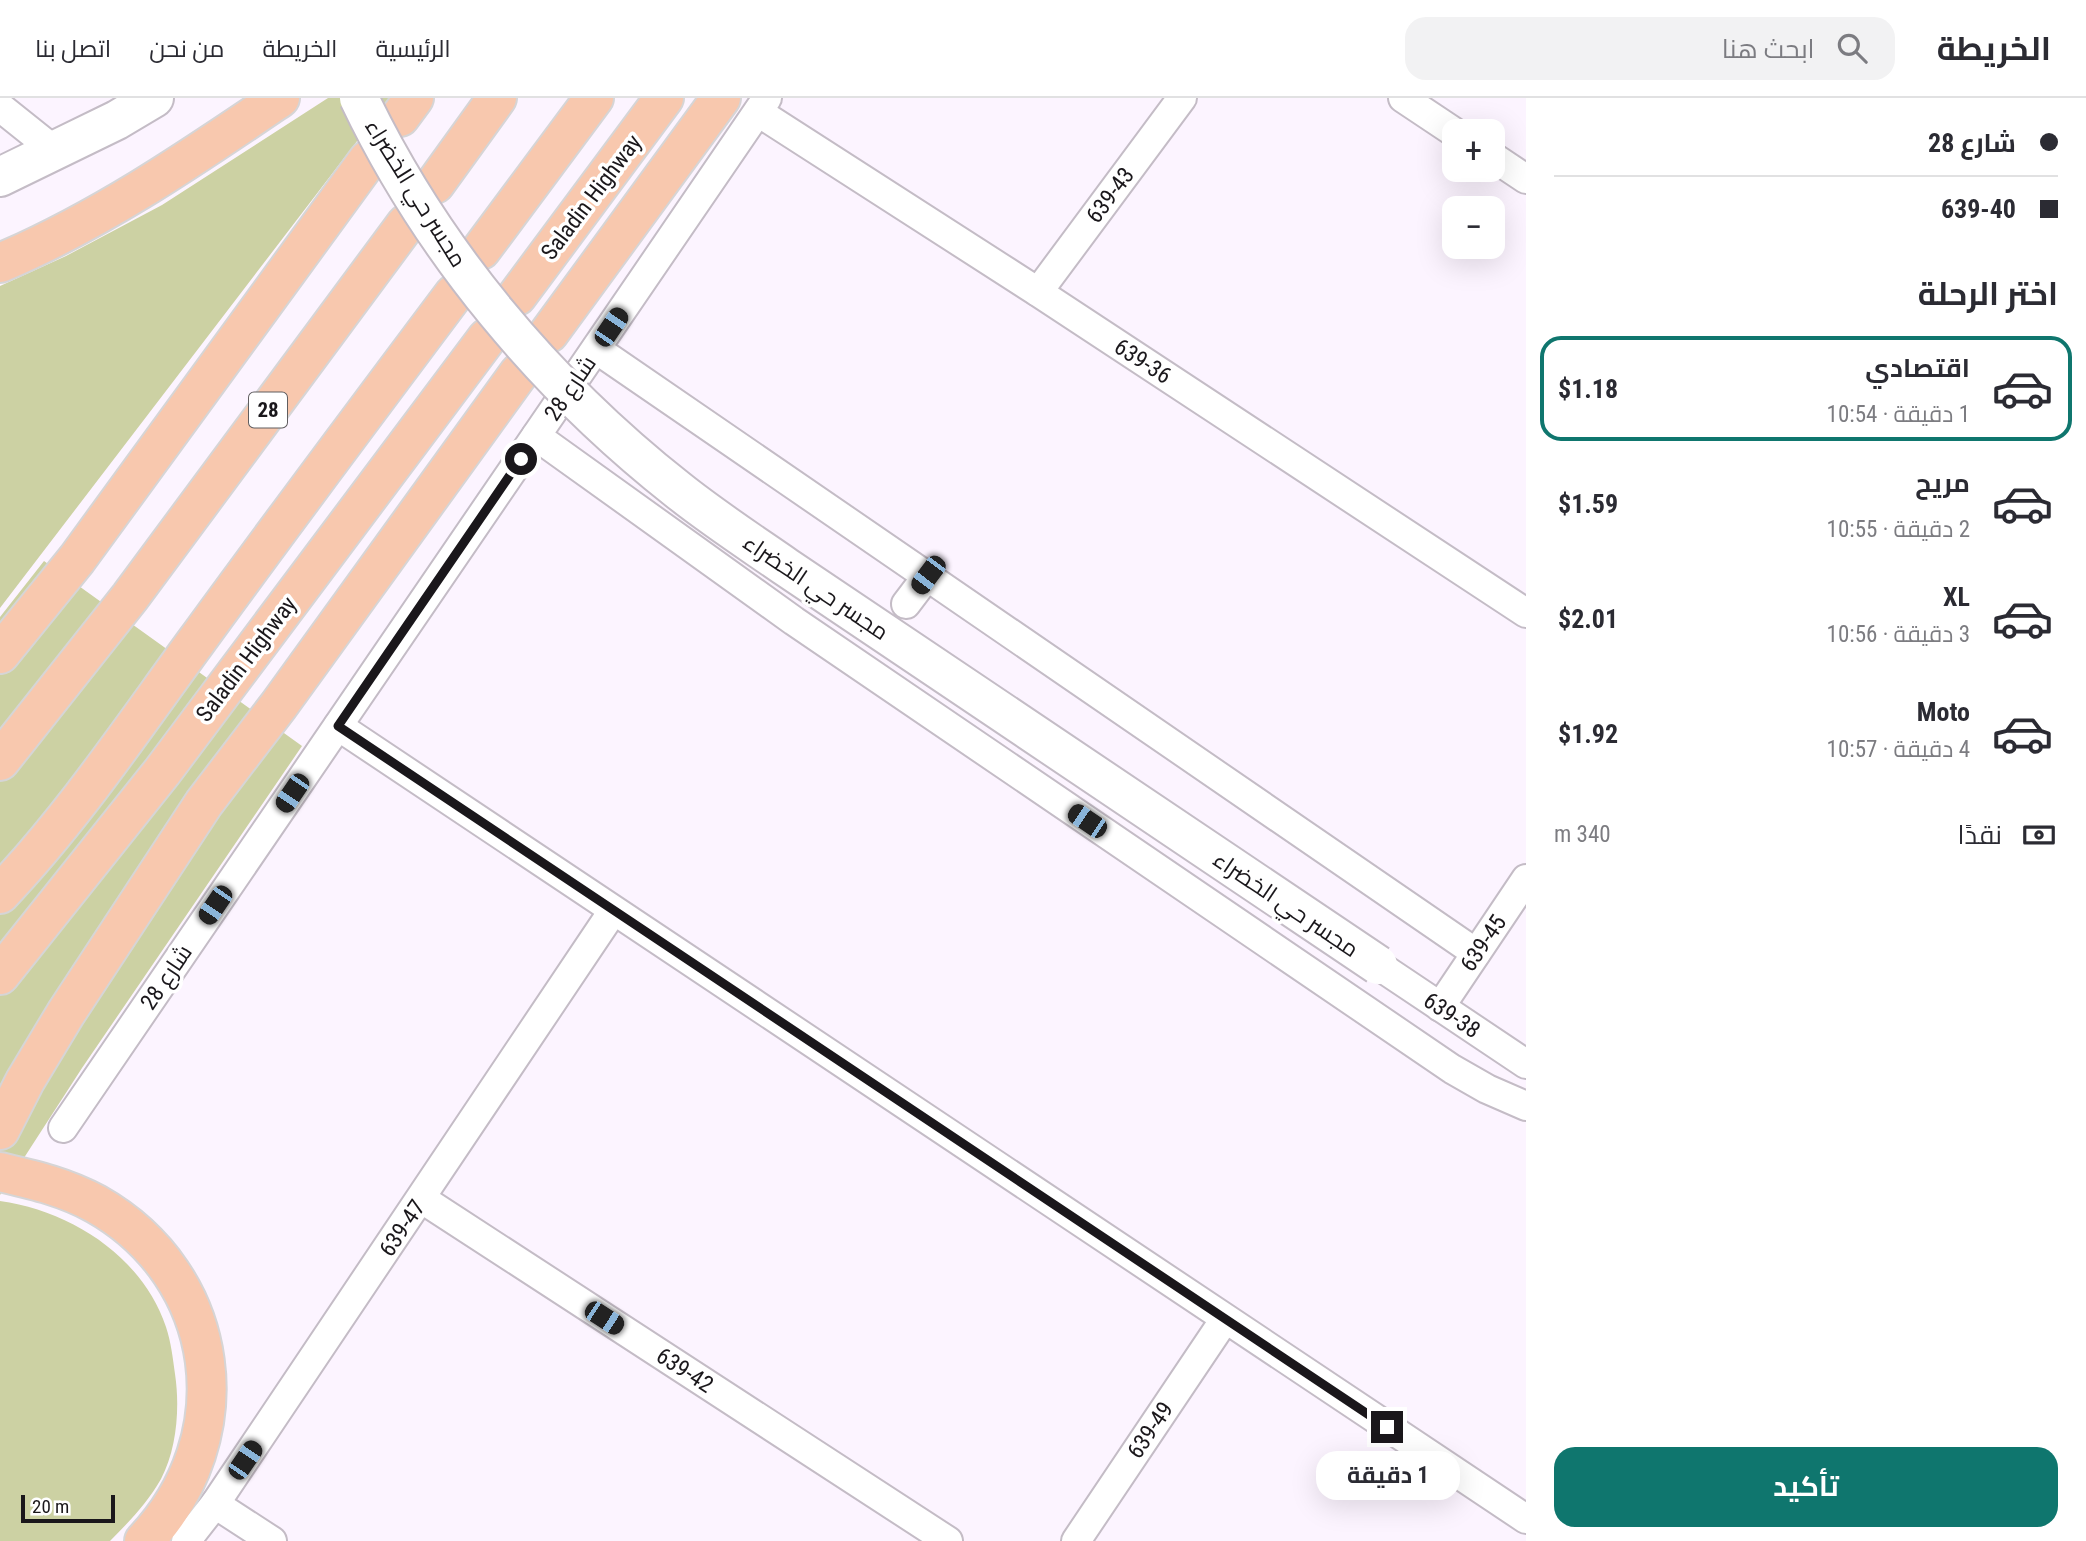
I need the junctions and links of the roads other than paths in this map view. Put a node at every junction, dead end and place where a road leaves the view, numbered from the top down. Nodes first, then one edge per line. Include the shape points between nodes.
1 (154, 98) edge
2 (280, 98) edge
3 (359, 98) edge
4 (498, 98) edge
5 (594, 98) edge
6 (664, 98) edge
7 (721, 98) edge
8 (1182, 98) edge
9 (1403, 98) edge
10 (762, 105) edge
11 (0, 107) edge
12 (1442, 124) edge
13 (55, 150) junction
14 (368, 160) dead end
15 (1505, 165) edge
16 (0, 177) edge
17 (1526, 179) edge
18 (435, 184) dead end
19 (406, 224) dead end
20 (481, 250) dead end
21 (0, 263) edge
22 (1038, 292) junction
23 (454, 294) dead end
24 (517, 296) dead end
25 (549, 333) dead end
26 (487, 338) dead end
27 (596, 349) junction
28 (519, 373) dead end
29 (536, 436) junction
30 (928, 575) junction
31 (906, 604) dead end
32 (1526, 613) edge
33 (0, 654) edge
34 (338, 726) junction
35 (0, 761) edge
36 (1526, 879) edge
37 (0, 894) edge
38 (613, 911) junction
39 (1476, 953) junction
40 (1378, 965) joint
41 (0, 975) edge
42 (1440, 1007) junction
43 (1526, 1064) edge
44 (1526, 1106) edge
45 (63, 1128) dead end
46 (0, 1129) edge
47 (0, 1172) edge
48 (422, 1199) junction
49 (1225, 1319) junction
50 (215, 1504) junction
51 (1526, 1519) edge
52 (1526, 1528) edge
53 (144, 1541) edge
54 (186, 1541) edge
55 (272, 1541) edge
56 (948, 1541) edge
57 (1076, 1541) edge
58 (1517, 1541) edge

1 - 13 street
2 - 21 highway via 127,199
3 - 40 street, مجسر حي الخضراء, bridge via 408,187 485,299 557,381 632,452 786,567
4 - 18 highway
5 - 20 highway
6 - 24 highway, Saladin Highway
7 - 25 highway
8 - 22 street, 639-43
9 - 12 street
10 - 22 street, 639-36
10 - 27 street, شارع 28
11 - 13 street
13 - 16 street
14 - 33 highway via 77,559
15 - 17 street
19 - 35 highway, 28 via 130,597
22 - 32 street, 639-36
23 - 37 highway via 85,796
26 - 41 highway, Saladin Highway via 162,772
27 - 29 street, شارع 28
27 - 30 street
28 - 46 highway via 204,803 32,1069
29 - 34 street, شارع 28
29 - 44 street via 868,655 1452,1069
30 - 31 street
30 - 39 street
34 - 38 street
34 - 45 street, شارع 28
36 - 39 street, 639-45
38 - 48 street, 639-47
38 - 49 street
39 - 42 street, 639-45
40 - 42 street, 639-38
42 - 43 street, 639-38
47 - 53 highway via 45,1182 96,1204 132,1229 176,1279 189,1304 206,1373 204,1429 181,1492
48 - 50 street, 639-47
48 - 56 street, 639-42
49 - 51 street
49 - 57 street, 639-49
50 - 54 street, 639-47
50 - 55 street
52 - 58 street

